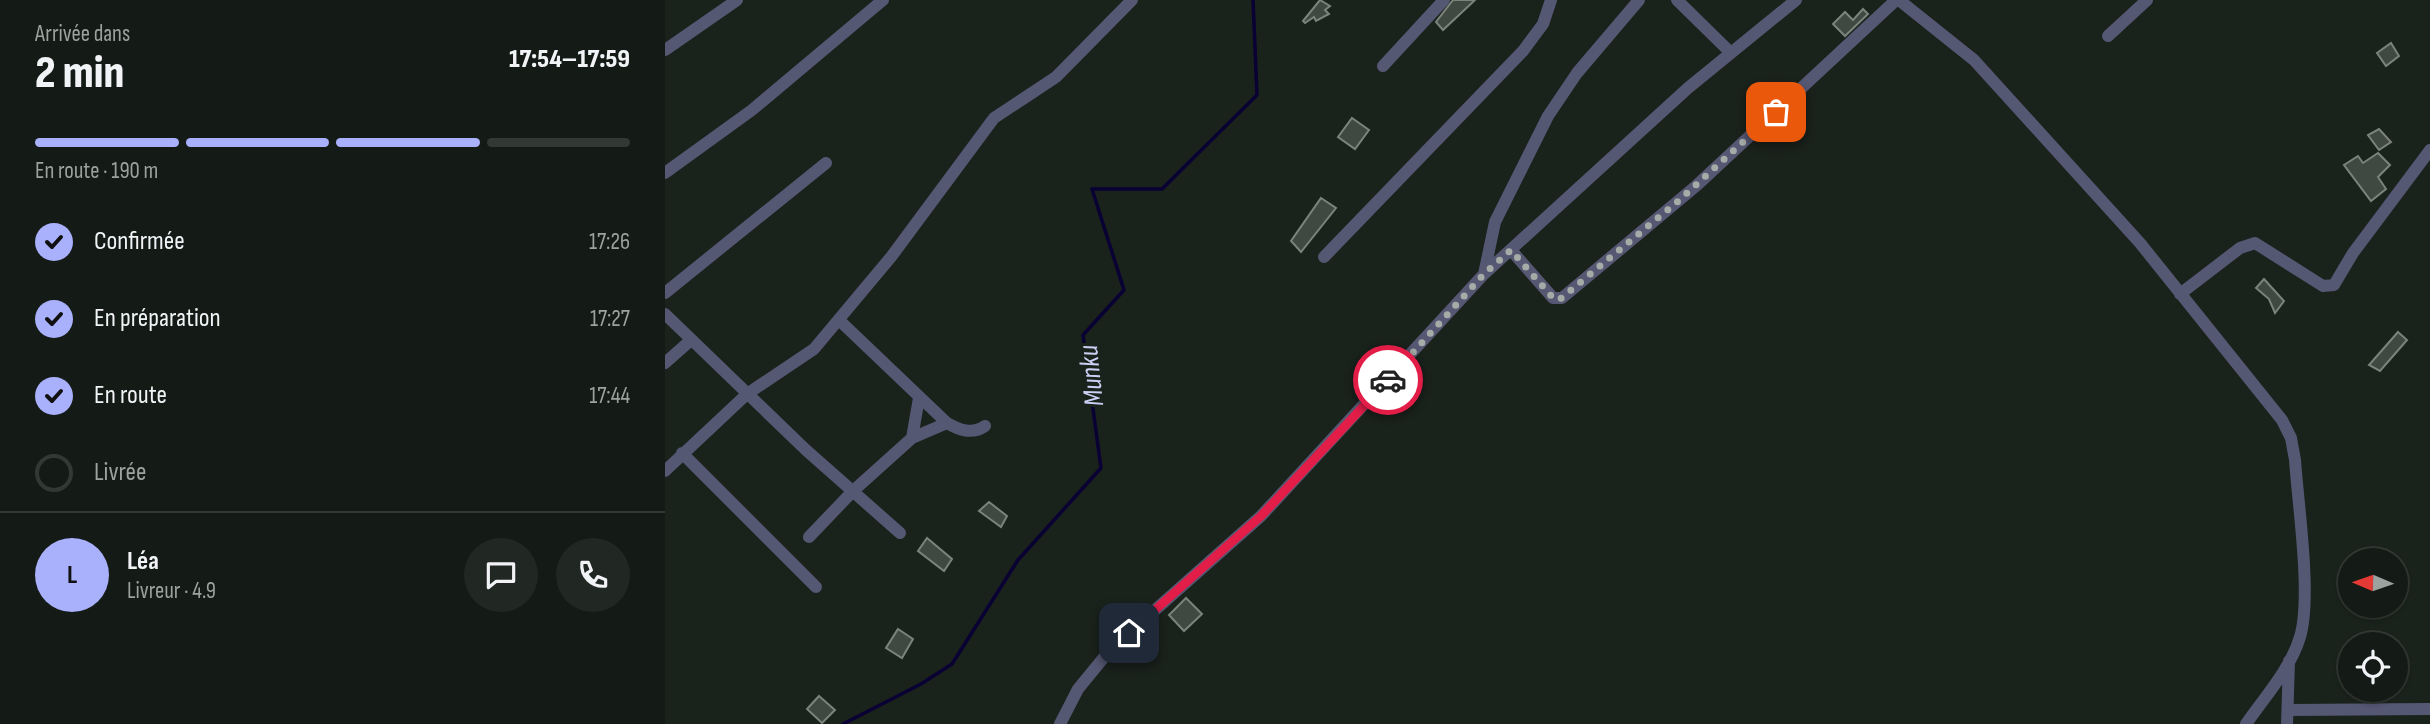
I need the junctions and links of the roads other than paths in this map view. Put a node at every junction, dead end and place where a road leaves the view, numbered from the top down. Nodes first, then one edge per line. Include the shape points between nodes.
1 (737, 0) edge
2 (883, 0) edge
3 (1132, 0) edge
4 (1444, 0) edge
5 (1551, 0) edge
6 (1639, 0) edge
7 (1677, 0) edge
8 (1796, 0) edge
9 (2147, 0) edge
10 (1904, 2) edge
11 (2108, 36) dead end
12 (665, 50) edge
13 (1731, 53) junction
14 (1383, 66) dead end
15 (2430, 150) edge
16 (826, 163) dead end
17 (665, 173) edge
18 (1511, 250) junction
19 (1324, 257) dead end
20 (1484, 274) junction
21 (665, 293) edge
22 (2180, 294) junction
23 (665, 314) edge
24 (839, 320) junction
25 (691, 340) junction
26 (665, 363) edge
27 (747, 394) junction
28 (919, 398) junction
29 (947, 423) junction
30 (985, 426) dead end
31 (912, 438) junction
32 (682, 453) junction
33 (665, 471) edge
34 (853, 491) junction
35 (901, 533) dead end
36 (809, 537) dead end
37 (816, 587) dead end
38 (2289, 661) junction
39 (2430, 709) edge
40 (2289, 710) junction
41 (1059, 724) edge
42 (2246, 724) edge
43 (2287, 724) edge

1 - 12 street
2 - 17 street via 752,110
3 - 24 street via 1056,77 994,118
4 - 14 street
5 - 19 street via 1543,24 1523,51
6 - 20 street via 1577,73 1548,116 1495,222
7 - 13 street
8 - 13 street
9 - 11 street
10 - 18 street via 1562,298 1553,298
10 - 22 street via 1973,60 2140,243
13 - 18 street
15 - 22 street via 2334,285 2323,286 2255,243 2240,248
16 - 21 street
18 - 20 street
20 - 41 street via 1261,516 1110,650 1078,690
22 - 38 street via 2246,372 2291,438 2304,613 2300,639
23 - 25 street
24 - 27 street via 799,362
24 - 28 street
25 - 26 street
25 - 27 street
27 - 32 street
27 - 34 street
28 - 29 street
28 - 31 street
29 - 30 street via 964,431
29 - 31 street
31 - 34 street
32 - 33 street
32 - 37 street
34 - 35 street
34 - 36 street
38 - 40 street
38 - 42 street
39 - 40 street
40 - 43 street

